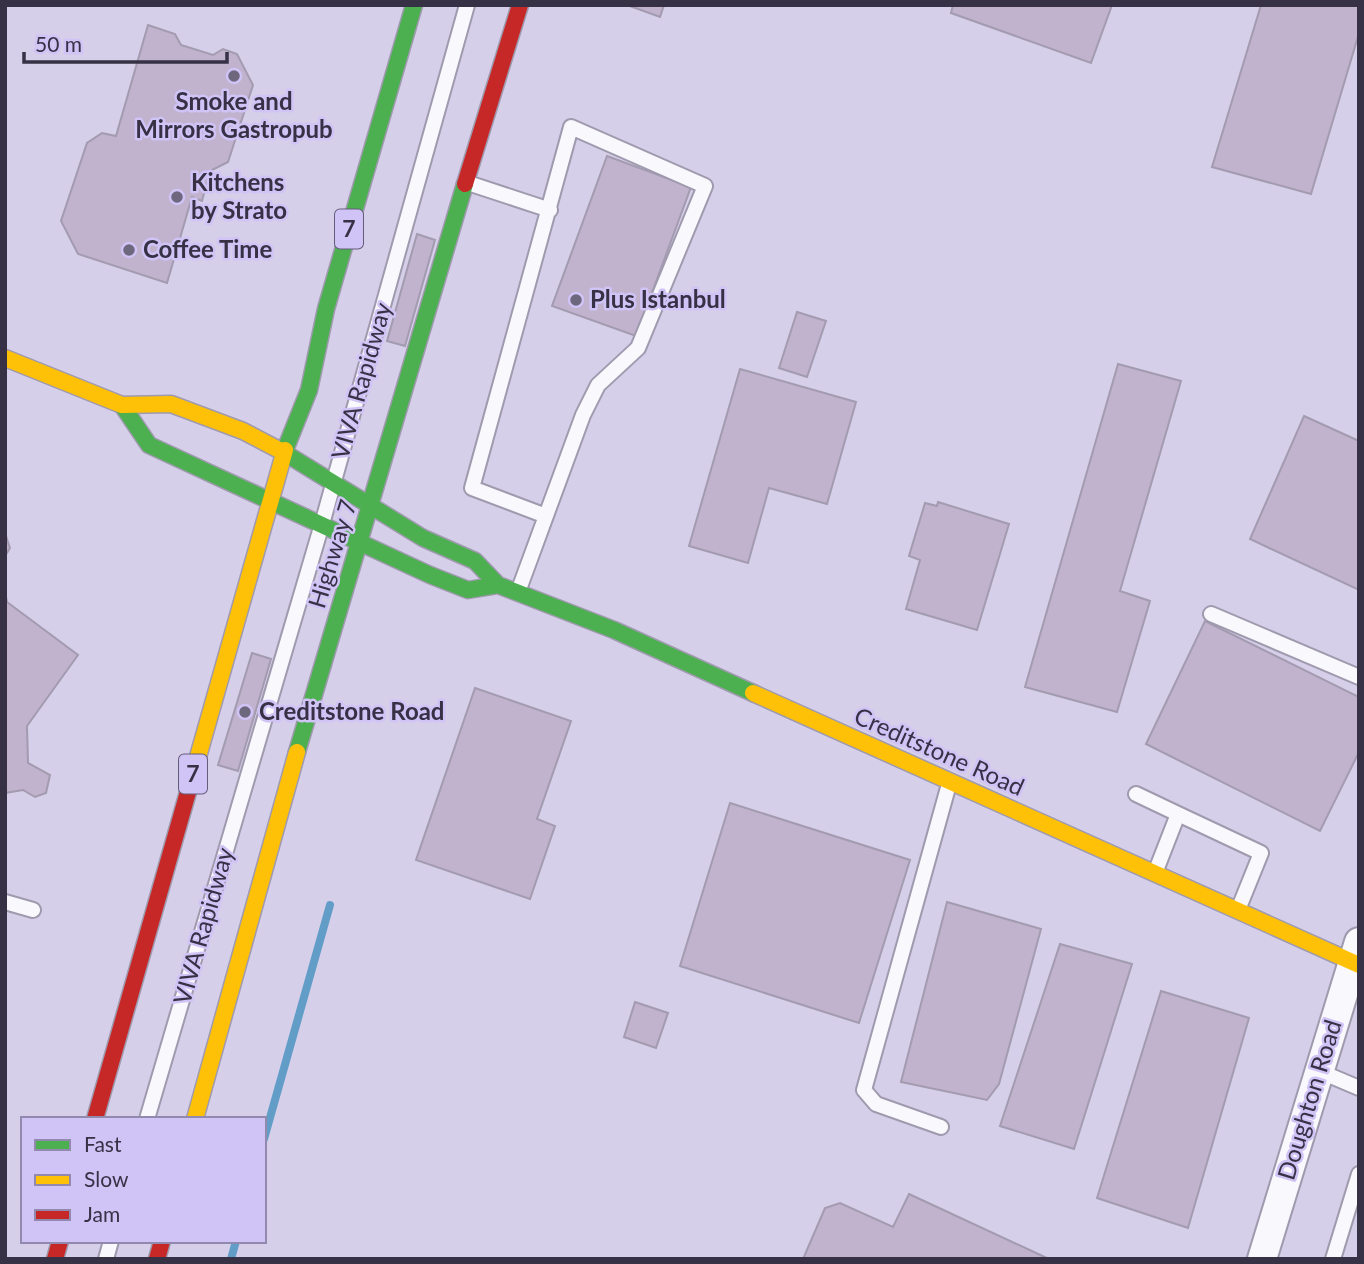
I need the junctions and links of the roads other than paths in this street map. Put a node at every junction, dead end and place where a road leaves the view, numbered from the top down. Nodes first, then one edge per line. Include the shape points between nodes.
1 (414, 5) edge
2 (467, 5) edge
3 (520, 5) edge
4 (466, 182) junction
5 (550, 209) junction
6 (5, 358) edge
7 (121, 405) junction
8 (284, 453) junction
9 (333, 482) junction
10 (271, 501) junction
11 (372, 506) junction
12 (546, 516) junction
13 (322, 524) junction
14 (361, 543) junction
15 (498, 585) junction
16 (518, 594) junction
17 (1211, 614) dead end
18 (1359, 677) edge
19 (949, 782) junction
20 (1136, 794) dead end
21 (1178, 814) junction
22 (1154, 875) junction
23 (5, 902) edge
24 (33, 909) dead end
25 (1237, 912) junction
26 (1357, 956) edge
27 (1319, 1071) junction
28 (1359, 1088) edge
29 (96, 1117) edge
30 (148, 1117) edge
31 (196, 1117) edge
32 (941, 1127) dead end
33 (1359, 1174) edge
34 (1262, 1259) edge
35 (1333, 1259) edge

1 - 8 main road, 7 via 326,309 309,390
2 - 9 lane, VIVA Rapidway
3 - 4 main road, Highway 7
4 - 5 lane
4 - 11 main road, Highway 7
5 - 12 lane via 472,488
5 - 12 lane via 571,127 705,186 638,348 598,386 583,415
6 - 7 main road, Creditstone Road
7 - 8 main road, Creditstone Road via 171,404 243,431
7 - 10 main road, Creditstone Road via 149,445
8 - 9 main road, Creditstone Road
8 - 10 main road, 7
9 - 11 main road, Creditstone Road
9 - 13 lane, VIVA Rapidway
10 - 13 main road, Creditstone Road
10 - 29 main road, 7
11 - 14 main road, Highway 7
11 - 15 main road, Creditstone Road via 423,538 475,561
12 - 16 lane
13 - 14 main road, Creditstone Road
13 - 30 lane, VIVA Rapidway
14 - 15 main road, Creditstone Road via 468,590
14 - 31 main road, Highway 7 via 314,690
15 - 16 main road, Creditstone Road
16 - 19 main road, Creditstone Road via 614,630
17 - 18 lane
19 - 22 main road, Creditstone Road
19 - 32 lane via 864,1090 876,1104
20 - 21 lane
21 - 22 lane
21 - 25 lane via 1261,853
22 - 25 main road, Creditstone Road
23 - 24 lane
25 - 26 main road, Creditstone Road
26 - 27 street, Doughton Road
27 - 28 lane
27 - 34 street, Doughton Road
33 - 35 lane

